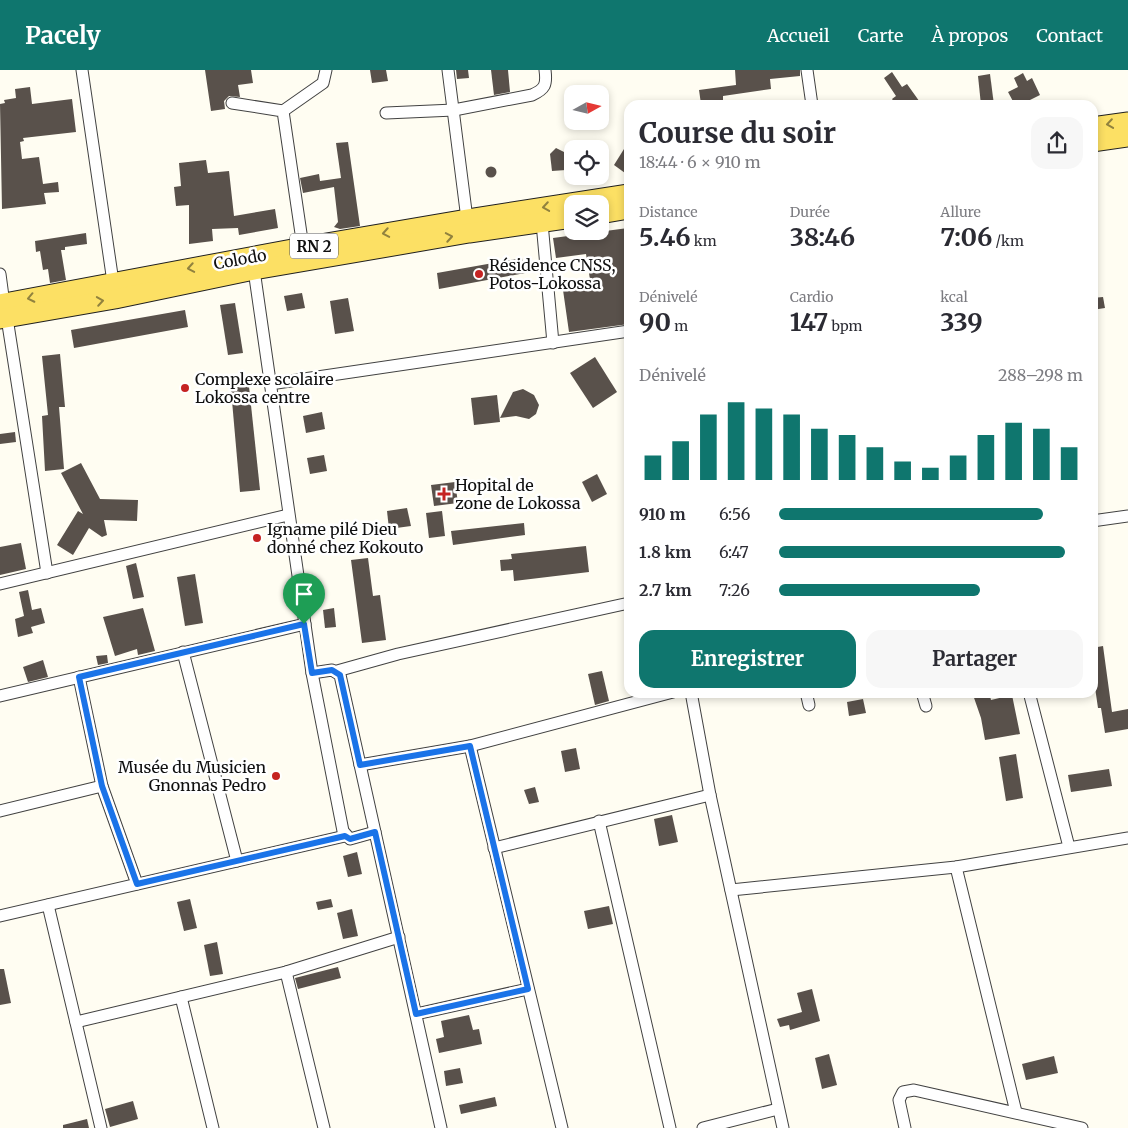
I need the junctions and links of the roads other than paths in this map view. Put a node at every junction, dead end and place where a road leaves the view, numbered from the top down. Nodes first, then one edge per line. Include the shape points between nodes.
1 (82, 70) edge
2 (326, 70) edge
3 (448, 70) edge
4 (546, 70) edge
5 (806, 70) edge
6 (811, 100) edge
7 (232, 103) dead end
8 (454, 110) junction
9 (283, 111) junction
10 (386, 113) dead end
11 (1128, 122) edge
12 (1098, 126) edge
13 (1128, 137) edge
14 (1098, 141) edge
15 (624, 195) edge
16 (624, 210) edge
17 (609, 212) edge
18 (467, 219) junction
19 (564, 219) edge
20 (542, 223) junction
21 (303, 247) junction
22 (254, 270) junction
23 (0, 274) edge
24 (113, 282) junction
25 (3, 311) edge
26 (624, 332) edge
27 (553, 342) junction
28 (270, 384) junction
29 (288, 515) junction
30 (1128, 516) edge
31 (1098, 520) edge
32 (47, 573) junction
33 (0, 584) edge
34 (624, 604) edge
35 (304, 624) junction
36 (182, 652) junction
37 (337, 671) junction
38 (312, 673) junction
39 (79, 677) junction
40 (0, 696) edge
41 (650, 698) edge
42 (692, 698) edge
43 (807, 698) edge
44 (924, 698) edge
45 (1031, 698) edge
46 (809, 705) dead end
47 (926, 706) dead end
48 (470, 746) junction
49 (360, 765) junction
50 (102, 786) junction
51 (710, 795) junction
52 (0, 811) edge
53 (599, 822) junction
54 (375, 832) junction
55 (345, 836) junction
56 (1128, 838) edge
57 (1070, 847) junction
58 (494, 848) junction
59 (237, 861) junction
60 (956, 867) junction
61 (137, 884) junction
62 (731, 890) junction
63 (48, 905) junction
64 (0, 916) edge
65 (398, 937) junction
66 (286, 972) junction
67 (528, 989) junction
68 (181, 997) junction
69 (416, 1014) junction
70 (76, 1022) junction
71 (778, 1109) junction
72 (1016, 1112) junction
73 (101, 1128) edge
74 (213, 1128) edge
75 (324, 1128) edge
76 (441, 1128) edge
77 (562, 1128) edge
78 (670, 1128) edge
79 (703, 1128) edge
80 (782, 1128) edge
81 (905, 1128) edge
82 (1082, 1128) edge

1 - 24 street
2 - 9 street via 323,82
3 - 8 street
4 - 8 street via 544,89 532,95
5 - 6 street
7 - 9 street
8 - 10 street
8 - 18 street
9 - 21 street
11 -> 12 main road
13 - 14 main road
15 -> 18 main road, Colodo / RN 2
16 - 17 main road
18 -> 21 main road, Colodo / RN 2
19 - 20 main road, Colodo / RN 2
22 -> 20 main road, Colodo / RN 2
20 - 27 street
21 -> 24 main road, Colodo / RN 2
25 -> 22 main road, Colodo / RN 2
22 - 28 street
23 - 25 street
24 -> 25 main road, Colodo / RN 2
25 - 32 street
26 - 27 street
27 - 28 street
28 - 29 street
29 - 32 street
29 - 35 street
30 - 31 street
32 - 33 street
34 - 37 street via 398,654
35 - 36 street
35 - 38 street
36 - 39 street
36 - 59 street
37 - 38 street
37 - 49 street
38 - 55 street
39 - 40 street
39 - 50 street
41 - 48 street
42 - 51 street
43 - 46 street
44 - 47 street
45 - 57 street
48 - 49 street
48 - 58 street
49 - 54 street
50 - 52 street
50 - 61 street
51 - 53 street
51 - 62 street
53 - 58 street
53 - 78 street
54 - 55 street via 350,839
54 - 65 street
55 - 59 street
56 - 57 street
57 - 60 street
58 - 67 street
59 - 61 street
60 - 62 street
60 - 72 street
61 - 63 street
62 - 71 street
63 - 64 street
63 - 70 street
65 - 66 street
65 - 69 street
66 - 68 street
66 - 75 street
67 - 69 street
67 - 77 street
68 - 70 street
68 - 74 street
69 - 76 street
70 - 73 street
71 - 79 street
71 - 80 street
72 - 81 street via 914,1090 903,1092 899,1100
72 - 82 street

